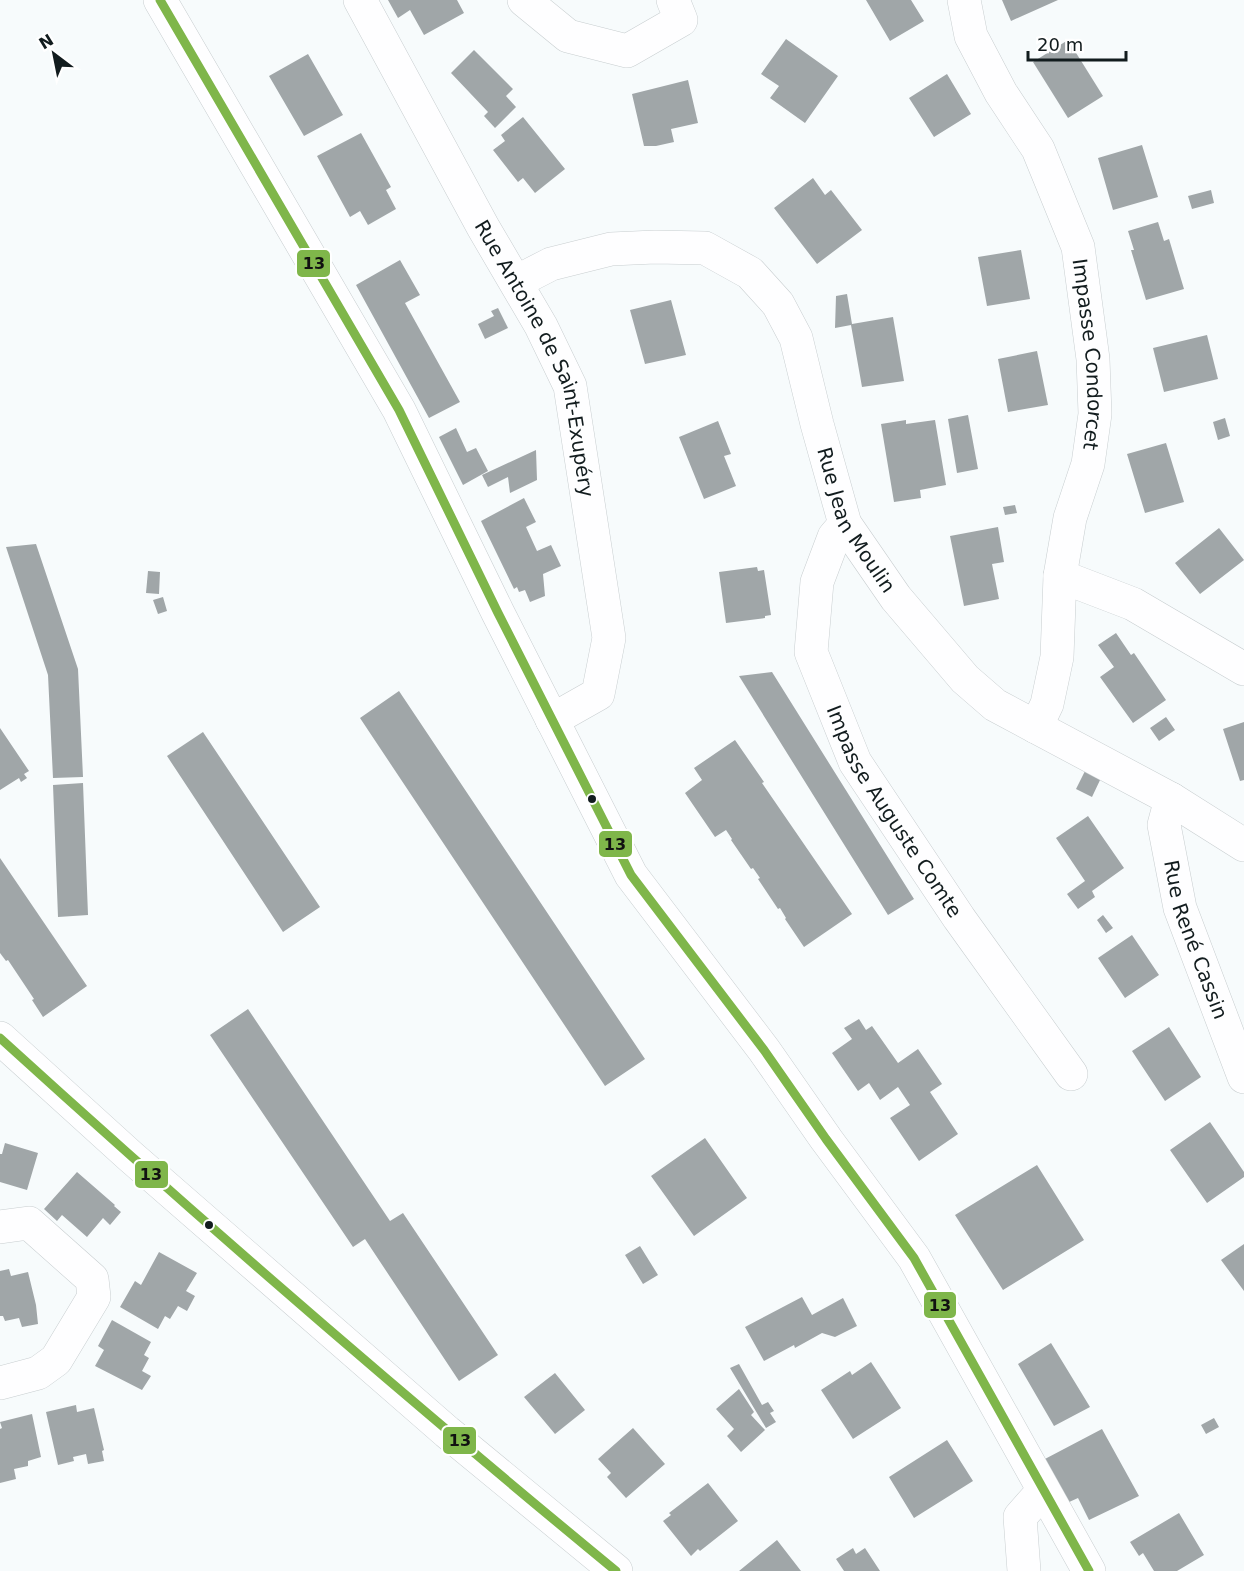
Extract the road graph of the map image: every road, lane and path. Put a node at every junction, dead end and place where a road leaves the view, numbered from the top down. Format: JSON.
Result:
{"nodes":[{"id":1,"x":160,"y":0,"type":"edge"},
{"id":2,"x":360,"y":0,"type":"edge"},
{"id":3,"x":524,"y":0,"type":"edge"},
{"id":4,"x":673,"y":0,"type":"edge"},
{"id":5,"x":964,"y":0,"type":"edge"},
{"id":6,"x":516,"y":282,"type":"junction"},
{"id":7,"x":845,"y":524,"type":"junction"},
{"id":8,"x":1059,"y":576,"type":"junction"},
{"id":9,"x":1244,"y":669,"type":"edge"},
{"id":10,"x":552,"y":720,"type":"junction"},
{"id":11,"x":1036,"y":727,"type":"junction"},
{"id":12,"x":1170,"y":800,"type":"junction"},
{"id":13,"x":1244,"y":845,"type":"edge"},
{"id":14,"x":0,"y":1038,"type":"edge"},
{"id":15,"x":1071,"y":1074,"type":"dead end"},
{"id":16,"x":1244,"y":1077,"type":"edge"},
{"id":17,"x":0,"y":1227,"type":"edge"},
{"id":18,"x":0,"y":1383,"type":"edge"},
{"id":19,"x":1043,"y":1491,"type":"junction"},
{"id":20,"x":616,"y":1571,"type":"edge"},
{"id":21,"x":1024,"y":1571,"type":"edge"},
{"id":22,"x":1089,"y":1571,"type":"edge"}],
"edges":[{"from":1,"to":10,"type":"street"},
{"from":2,"to":6,"type":"street","name":"Rue Antoine de Saint-Exupéry"},
{"from":3,"to":4,"type":"street"},
{"from":5,"to":8,"type":"street","name":"Impasse Condorcet"},
{"from":6,"to":7,"type":"street","name":"Rue Jean Moulin"},
{"from":6,"to":10,"type":"street","name":"Rue Antoine de Saint-Exupéry"},
{"from":7,"to":11,"type":"street","name":"Rue Jean Moulin"},
{"from":7,"to":15,"type":"street","name":"Impasse Auguste Comte"},
{"from":8,"to":9,"type":"street"},
{"from":8,"to":11,"type":"street","name":"Impasse Condorcet"},
{"from":10,"to":19,"type":"street"},
{"from":11,"to":12,"type":"street","name":"Rue Jean Moulin"},
{"from":12,"to":13,"type":"street","name":"Rue Jean Moulin"},
{"from":12,"to":16,"type":"street","name":"Rue René Cassin"},
{"from":14,"to":20,"type":"street"},
{"from":17,"to":18,"type":"street"},
{"from":19,"to":21,"type":"street"},
{"from":19,"to":22,"type":"street"}]}
